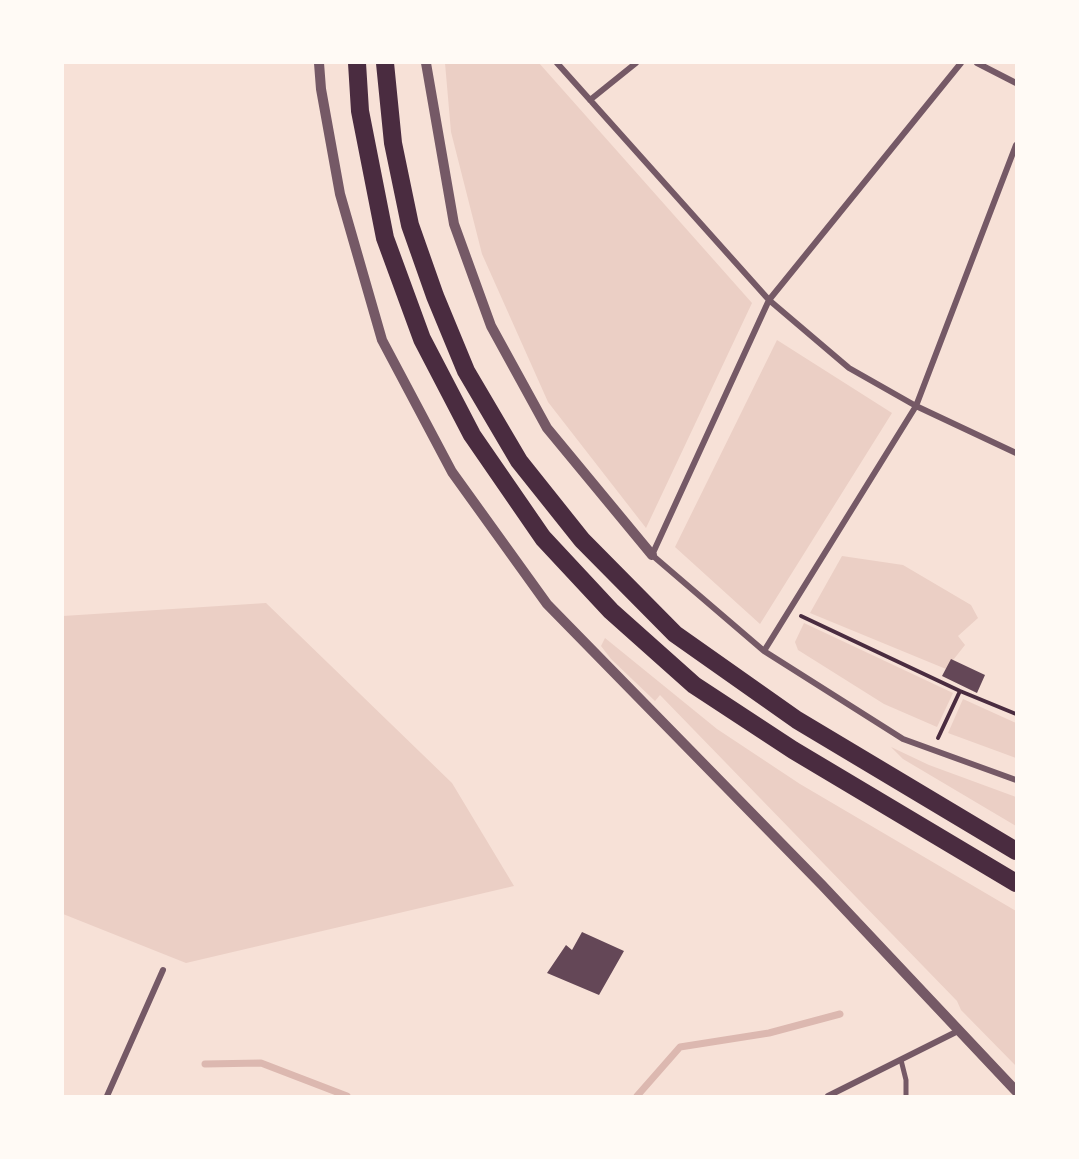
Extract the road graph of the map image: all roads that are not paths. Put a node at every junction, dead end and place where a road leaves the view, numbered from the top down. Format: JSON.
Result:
{"nodes":[{"id":1,"x":319,"y":63,"type":"edge"},
{"id":2,"x":357,"y":63,"type":"edge"},
{"id":3,"x":385,"y":63,"type":"edge"},
{"id":4,"x":426,"y":63,"type":"edge"},
{"id":5,"x":557,"y":63,"type":"edge"},
{"id":6,"x":636,"y":63,"type":"edge"},
{"id":7,"x":961,"y":63,"type":"edge"},
{"id":8,"x":977,"y":63,"type":"edge"},
{"id":9,"x":1016,"y":83,"type":"edge"},
{"id":10,"x":590,"y":100,"type":"junction"},
{"id":11,"x":1016,"y":145,"type":"edge"},
{"id":12,"x":769,"y":300,"type":"junction"},
{"id":13,"x":916,"y":406,"type":"junction"},
{"id":14,"x":1016,"y":453,"type":"edge"},
{"id":15,"x":652,"y":555,"type":"junction"},
{"id":16,"x":764,"y":651,"type":"junction"},
{"id":17,"x":1016,"y":780,"type":"edge"},
{"id":18,"x":1016,"y":851,"type":"edge"},
{"id":19,"x":1016,"y":883,"type":"edge"},
{"id":20,"x":163,"y":970,"type":"dead end"},
{"id":21,"x":958,"y":1031,"type":"junction"},
{"id":22,"x":901,"y":1060,"type":"junction"},
{"id":23,"x":1016,"y":1091,"type":"edge"},
{"id":24,"x":107,"y":1096,"type":"edge"},
{"id":25,"x":829,"y":1096,"type":"edge"},
{"id":26,"x":906,"y":1096,"type":"edge"}],
"edges":[{"from":1,"to":21,"type":"street"},
{"from":2,"to":19,"type":"highway"},
{"from":3,"to":18,"type":"highway"},
{"from":4,"to":15,"type":"street"},
{"from":5,"to":10,"type":"street"},
{"from":6,"to":10,"type":"street"},
{"from":7,"to":12,"type":"street"},
{"from":8,"to":9,"type":"street"},
{"from":10,"to":12,"type":"street"},
{"from":11,"to":13,"type":"street"},
{"from":12,"to":13,"type":"street"},
{"from":12,"to":15,"type":"street"},
{"from":13,"to":14,"type":"street"},
{"from":13,"to":16,"type":"street"},
{"from":15,"to":16,"type":"street"},
{"from":16,"to":17,"type":"street"},
{"from":20,"to":24,"type":"street"},
{"from":21,"to":22,"type":"street"},
{"from":21,"to":23,"type":"street"},
{"from":22,"to":25,"type":"street"},
{"from":22,"to":26,"type":"street"}]}
